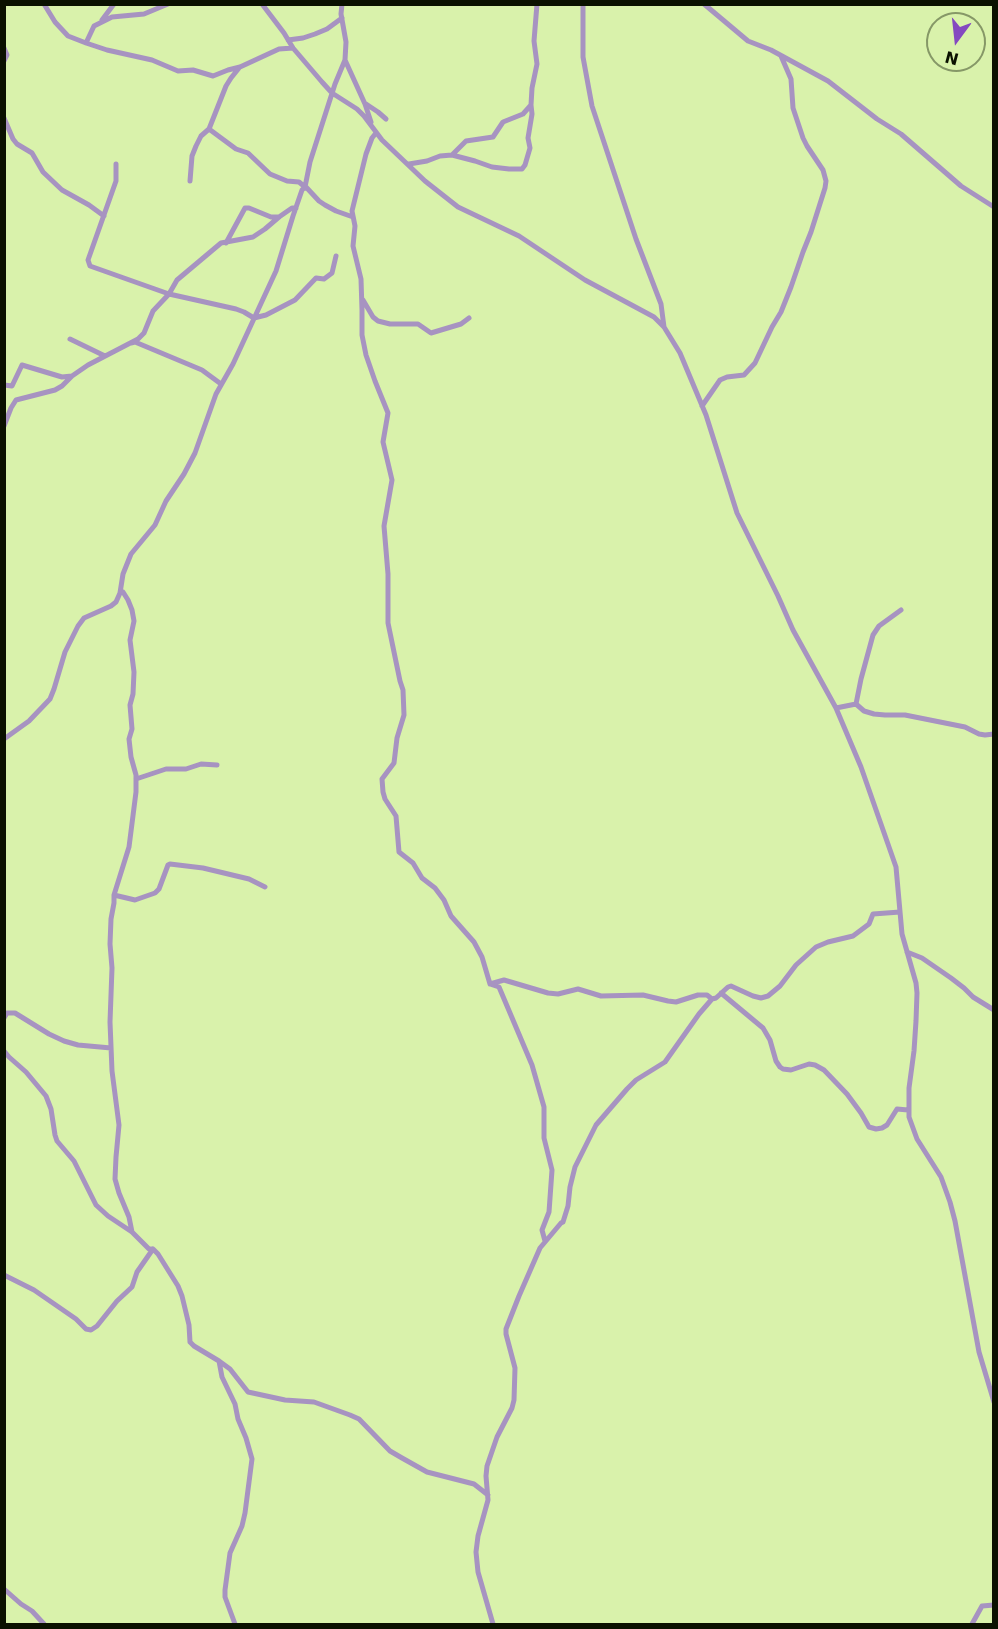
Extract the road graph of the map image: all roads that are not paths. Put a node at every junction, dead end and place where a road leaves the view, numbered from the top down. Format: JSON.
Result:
{"nodes":[{"id":1,"x":44,"y":4,"type":"edge"},
{"id":2,"x":114,"y":4,"type":"edge"},
{"id":3,"x":168,"y":4,"type":"edge"},
{"id":4,"x":262,"y":4,"type":"edge"},
{"id":5,"x":342,"y":4,"type":"edge"},
{"id":6,"x":347,"y":4,"type":"edge"},
{"id":7,"x":537,"y":4,"type":"edge"},
{"id":8,"x":583,"y":4,"type":"edge"},
{"id":9,"x":704,"y":4,"type":"edge"},
{"id":10,"x":342,"y":16,"type":"junction"},
{"id":11,"x":98,"y":23,"type":"junction"},
{"id":12,"x":288,"y":40,"type":"junction"},
{"id":13,"x":86,"y":43,"type":"junction"},
{"id":14,"x":4,"y":48,"type":"edge"},
{"id":15,"x":293,"y":48,"type":"junction"},
{"id":16,"x":781,"y":56,"type":"junction"},
{"id":17,"x":345,"y":60,"type":"junction"},
{"id":18,"x":4,"y":61,"type":"edge"},
{"id":19,"x":240,"y":67,"type":"junction"},
{"id":20,"x":332,"y":93,"type":"junction"},
{"id":21,"x":365,"y":104,"type":"junction"},
{"id":22,"x":531,"y":105,"type":"junction"},
{"id":23,"x":4,"y":118,"type":"edge"},
{"id":24,"x":386,"y":119,"type":"dead end"},
{"id":25,"x":371,"y":125,"type":"junction"},
{"id":26,"x":209,"y":129,"type":"junction"},
{"id":27,"x":376,"y":133,"type":"junction"},
{"id":28,"x":452,"y":155,"type":"junction"},
{"id":29,"x":116,"y":164,"type":"dead end"},
{"id":30,"x":409,"y":164,"type":"junction"},
{"id":31,"x":190,"y":181,"type":"dead end"},
{"id":32,"x":304,"y":189,"type":"junction"},
{"id":33,"x":993,"y":207,"type":"edge"},
{"id":34,"x":296,"y":208,"type":"junction"},
{"id":35,"x":104,"y":216,"type":"junction"},
{"id":36,"x":279,"y":217,"type":"junction"},
{"id":37,"x":353,"y":217,"type":"junction"},
{"id":38,"x":226,"y":243,"type":"junction"},
{"id":39,"x":336,"y":256,"type":"dead end"},
{"id":40,"x":169,"y":294,"type":"junction"},
{"id":41,"x":361,"y":296,"type":"junction"},
{"id":42,"x":254,"y":318,"type":"junction"},
{"id":43,"x":469,"y":318,"type":"dead end"},
{"id":44,"x":664,"y":327,"type":"junction"},
{"id":45,"x":70,"y":339,"type":"dead end"},
{"id":46,"x":130,"y":343,"type":"junction"},
{"id":47,"x":105,"y":356,"type":"junction"},
{"id":48,"x":72,"y":376,"type":"junction"},
{"id":49,"x":221,"y":384,"type":"junction"},
{"id":50,"x":4,"y":385,"type":"edge"},
{"id":51,"x":702,"y":406,"type":"junction"},
{"id":52,"x":4,"y":426,"type":"edge"},
{"id":53,"x":120,"y":593,"type":"junction"},
{"id":54,"x":901,"y":610,"type":"dead end"},
{"id":55,"x":856,"y":704,"type":"junction"},
{"id":56,"x":836,"y":708,"type":"junction"},
{"id":57,"x":993,"y":734,"type":"edge"},
{"id":58,"x":4,"y":739,"type":"edge"},
{"id":59,"x":217,"y":765,"type":"dead end"},
{"id":60,"x":136,"y":779,"type":"junction"},
{"id":61,"x":265,"y":887,"type":"dead end"},
{"id":62,"x":114,"y":895,"type":"junction"},
{"id":63,"x":900,"y":912,"type":"junction"},
{"id":64,"x":908,"y":952,"type":"junction"},
{"id":65,"x":489,"y":984,"type":"junction"},
{"id":66,"x":721,"y":993,"type":"junction"},
{"id":67,"x":712,"y":999,"type":"junction"},
{"id":68,"x":993,"y":1010,"type":"edge"},
{"id":69,"x":4,"y":1018,"type":"edge"},
{"id":70,"x":111,"y":1048,"type":"junction"},
{"id":71,"x":4,"y":1051,"type":"edge"},
{"id":72,"x":908,"y":1110,"type":"junction"},
{"id":73,"x":132,"y":1232,"type":"junction"},
{"id":74,"x":545,"y":1241,"type":"junction"},
{"id":75,"x":153,"y":1249,"type":"junction"},
{"id":76,"x":4,"y":1275,"type":"edge"},
{"id":77,"x":219,"y":1361,"type":"junction"},
{"id":78,"x":993,"y":1402,"type":"edge"},
{"id":79,"x":488,"y":1496,"type":"junction"},
{"id":80,"x":4,"y":1589,"type":"edge"},
{"id":81,"x":993,"y":1605,"type":"edge"},
{"id":82,"x":233,"y":1623,"type":"edge"},
{"id":83,"x":44,"y":1624,"type":"edge"},
{"id":84,"x":493,"y":1624,"type":"edge"},
{"id":85,"x":972,"y":1624,"type":"edge"}],
"edges":[{"from":1,"to":13,"type":"street"},
{"from":2,"to":11,"type":"street"},
{"from":3,"to":11,"type":"street"},
{"from":4,"to":12,"type":"street"},
{"from":5,"to":10,"type":"street"},
{"from":6,"to":10,"type":"street"},
{"from":7,"to":22,"type":"street"},
{"from":8,"to":44,"type":"street"},
{"from":9,"to":16,"type":"street"},
{"from":10,"to":12,"type":"street"},
{"from":10,"to":17,"type":"street"},
{"from":11,"to":13,"type":"street"},
{"from":12,"to":15,"type":"street"},
{"from":13,"to":19,"type":"street"},
{"from":14,"to":18,"type":"street"},
{"from":15,"to":19,"type":"street"},
{"from":15,"to":20,"type":"street"},
{"from":16,"to":33,"type":"street"},
{"from":16,"to":51,"type":"street"},
{"from":17,"to":20,"type":"street"},
{"from":17,"to":21,"type":"street"},
{"from":19,"to":26,"type":"street"},
{"from":20,"to":25,"type":"street"},
{"from":20,"to":32,"type":"street"},
{"from":21,"to":24,"type":"street"},
{"from":21,"to":25,"type":"street"},
{"from":22,"to":28,"type":"street"},
{"from":22,"to":28,"type":"street"},
{"from":23,"to":35,"type":"street"},
{"from":25,"to":27,"type":"street"},
{"from":26,"to":31,"type":"street"},
{"from":26,"to":32,"type":"street"},
{"from":27,"to":30,"type":"street"},
{"from":27,"to":37,"type":"street"},
{"from":28,"to":30,"type":"street"},
{"from":29,"to":35,"type":"street"},
{"from":30,"to":44,"type":"street"},
{"from":32,"to":34,"type":"street"},
{"from":32,"to":37,"type":"street"},
{"from":34,"to":36,"type":"street"},
{"from":34,"to":42,"type":"street"},
{"from":35,"to":40,"type":"street"},
{"from":36,"to":38,"type":"street"},
{"from":36,"to":38,"type":"street"},
{"from":37,"to":41,"type":"street"},
{"from":38,"to":40,"type":"street"},
{"from":39,"to":42,"type":"street"},
{"from":40,"to":42,"type":"street"},
{"from":40,"to":46,"type":"street"},
{"from":41,"to":43,"type":"street"},
{"from":41,"to":65,"type":"street"},
{"from":42,"to":49,"type":"street"},
{"from":44,"to":51,"type":"street"},
{"from":45,"to":47,"type":"street"},
{"from":46,"to":47,"type":"street"},
{"from":46,"to":49,"type":"street"},
{"from":47,"to":48,"type":"street"},
{"from":48,"to":50,"type":"street"},
{"from":48,"to":52,"type":"street"},
{"from":49,"to":53,"type":"street"},
{"from":51,"to":56,"type":"street"},
{"from":53,"to":58,"type":"street"},
{"from":53,"to":60,"type":"street"},
{"from":54,"to":55,"type":"street"},
{"from":55,"to":56,"type":"street"},
{"from":55,"to":57,"type":"street"},
{"from":56,"to":63,"type":"street"},
{"from":59,"to":60,"type":"street"},
{"from":60,"to":62,"type":"street"},
{"from":61,"to":62,"type":"street"},
{"from":62,"to":70,"type":"street"},
{"from":63,"to":64,"type":"street"},
{"from":63,"to":66,"type":"street"},
{"from":64,"to":68,"type":"street"},
{"from":64,"to":72,"type":"street"},
{"from":65,"to":67,"type":"street"},
{"from":65,"to":74,"type":"street"},
{"from":66,"to":67,"type":"street"},
{"from":66,"to":72,"type":"street"},
{"from":67,"to":74,"type":"street"},
{"from":69,"to":70,"type":"street"},
{"from":70,"to":73,"type":"street"},
{"from":71,"to":73,"type":"street"},
{"from":72,"to":78,"type":"street"},
{"from":73,"to":75,"type":"street"},
{"from":74,"to":79,"type":"street"},
{"from":75,"to":76,"type":"street"},
{"from":75,"to":77,"type":"street"},
{"from":77,"to":79,"type":"street"},
{"from":77,"to":82,"type":"street"},
{"from":79,"to":84,"type":"street"},
{"from":80,"to":83,"type":"street"},
{"from":81,"to":85,"type":"street"}]}
